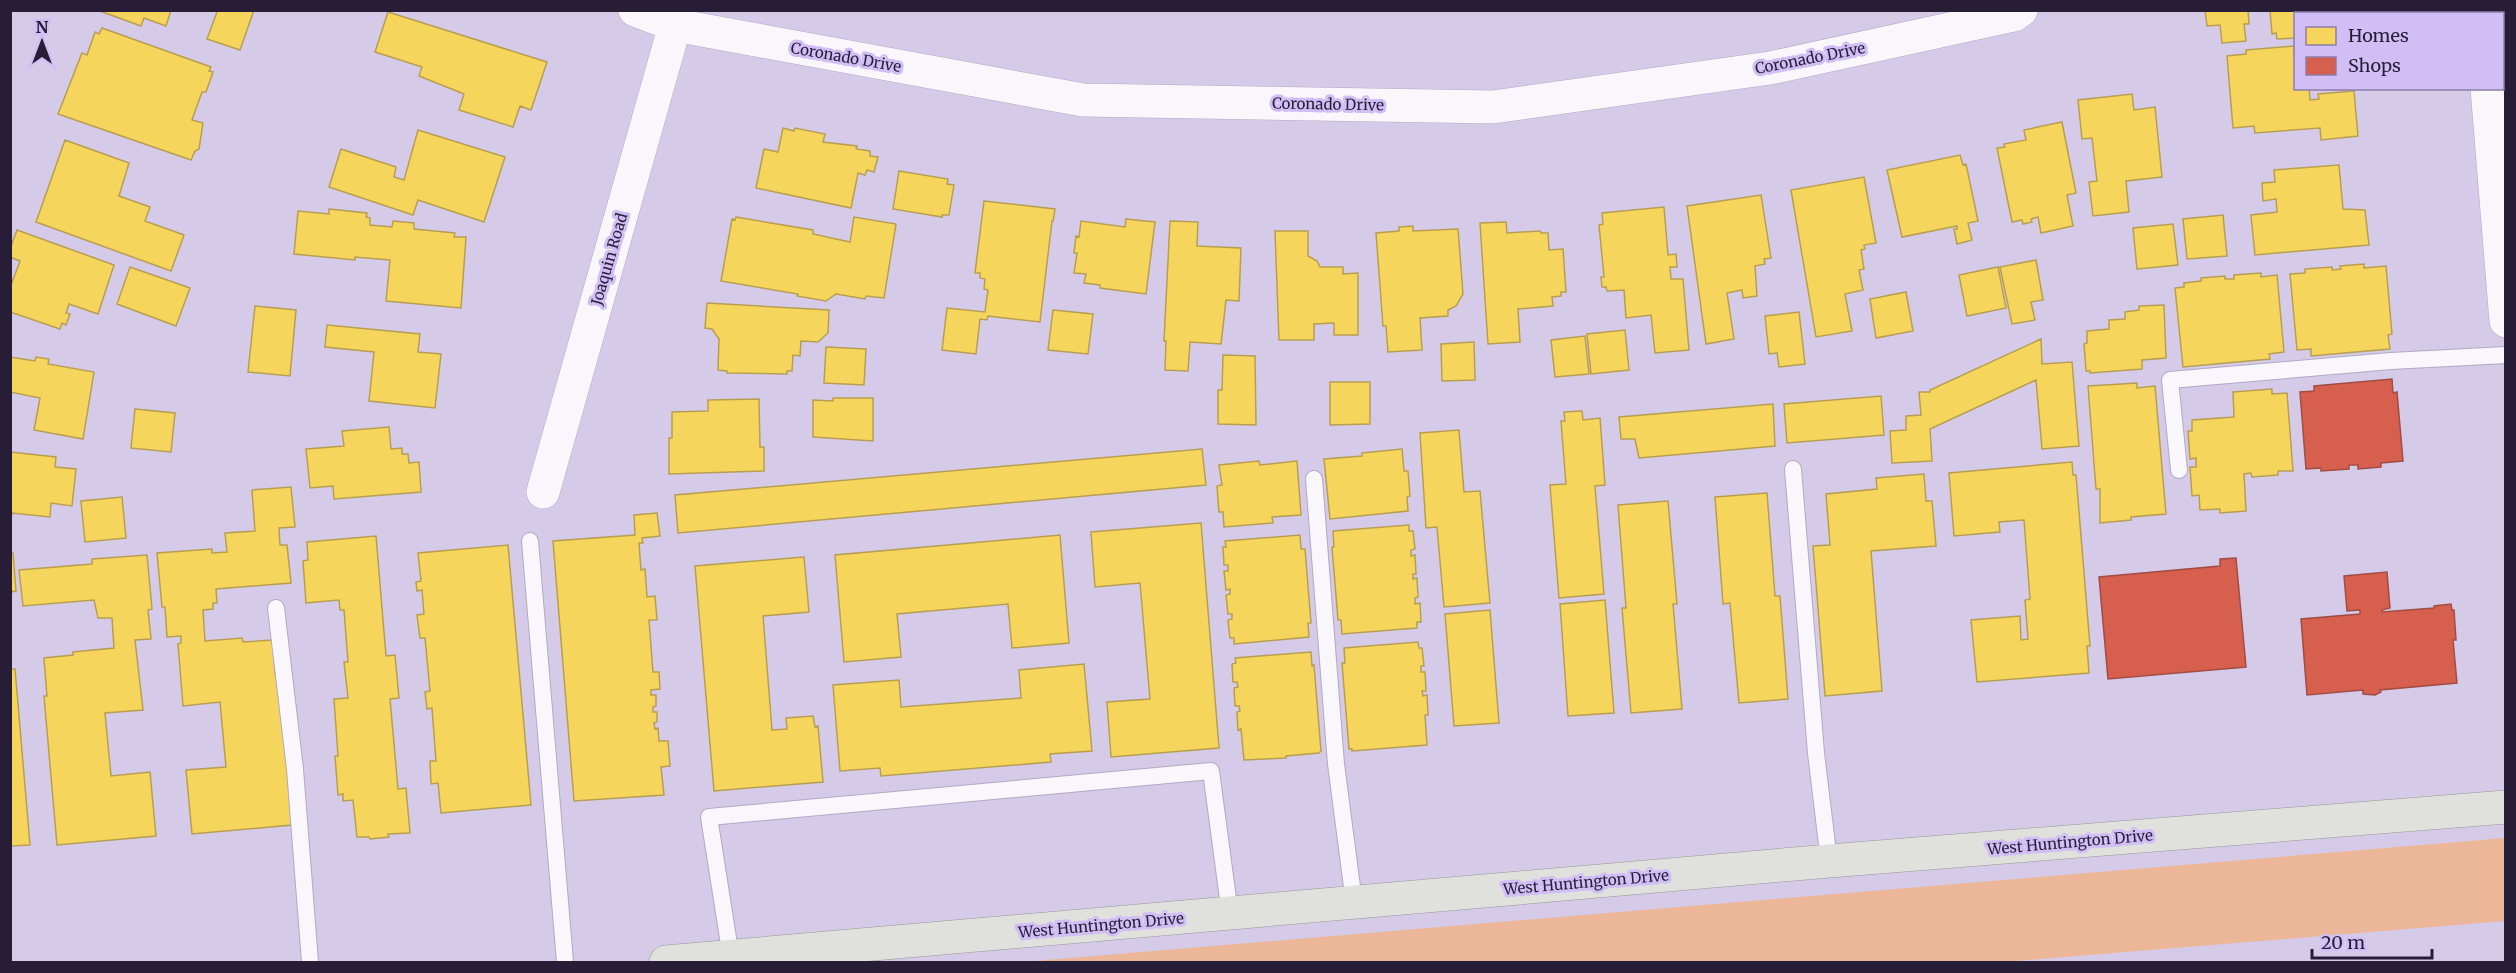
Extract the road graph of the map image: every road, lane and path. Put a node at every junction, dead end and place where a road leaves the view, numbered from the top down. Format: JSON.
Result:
{"nodes":[{"id":1,"x":635,"y":10,"type":"edge"},
{"id":2,"x":2021,"y":10,"type":"edge"},
{"id":3,"x":675,"y":25,"type":"junction"},
{"id":4,"x":2487,"y":90,"type":"edge"},
{"id":5,"x":2505,"y":321,"type":"edge"},
{"id":6,"x":2505,"y":355,"type":"edge"},
{"id":7,"x":1793,"y":469,"type":"dead end"},
{"id":8,"x":2180,"y":470,"type":"dead end"},
{"id":9,"x":1314,"y":479,"type":"dead end"},
{"id":10,"x":543,"y":492,"type":"dead end"},
{"id":11,"x":530,"y":541,"type":"dead end"},
{"id":12,"x":276,"y":608,"type":"dead end"},
{"id":13,"x":2505,"y":807,"type":"edge"},
{"id":14,"x":1829,"y":861,"type":"junction"},
{"id":15,"x":1354,"y":902,"type":"junction"},
{"id":16,"x":1230,"y":914,"type":"junction"},
{"id":17,"x":731,"y":957,"type":"junction"},
{"id":18,"x":310,"y":963,"type":"edge"},
{"id":19,"x":566,"y":963,"type":"edge"},
{"id":20,"x":666,"y":963,"type":"edge"}],
"edges":[{"from":1,"to":3,"type":"street","name":"Coronado Drive"},
{"from":2,"to":3,"type":"street","name":"Coronado Drive"},
{"from":3,"to":10,"type":"street","name":"Joaquin Road"},
{"from":4,"to":5,"type":"street"},
{"from":6,"to":8,"type":"lane"},
{"from":7,"to":14,"type":"lane"},
{"from":9,"to":15,"type":"lane"},
{"from":11,"to":19,"type":"lane"},
{"from":12,"to":18,"type":"lane"},
{"from":13,"to":14,"type":"main road","name":"West Huntington Drive"},
{"from":14,"to":15,"type":"main road","name":"West Huntington Drive"},
{"from":15,"to":16,"type":"main road","name":"West Huntington Drive"},
{"from":16,"to":17,"type":"main road","name":"West Huntington Drive"},
{"from":16,"to":17,"type":"lane"},
{"from":17,"to":20,"type":"main road","name":"West Huntington Drive"}]}
